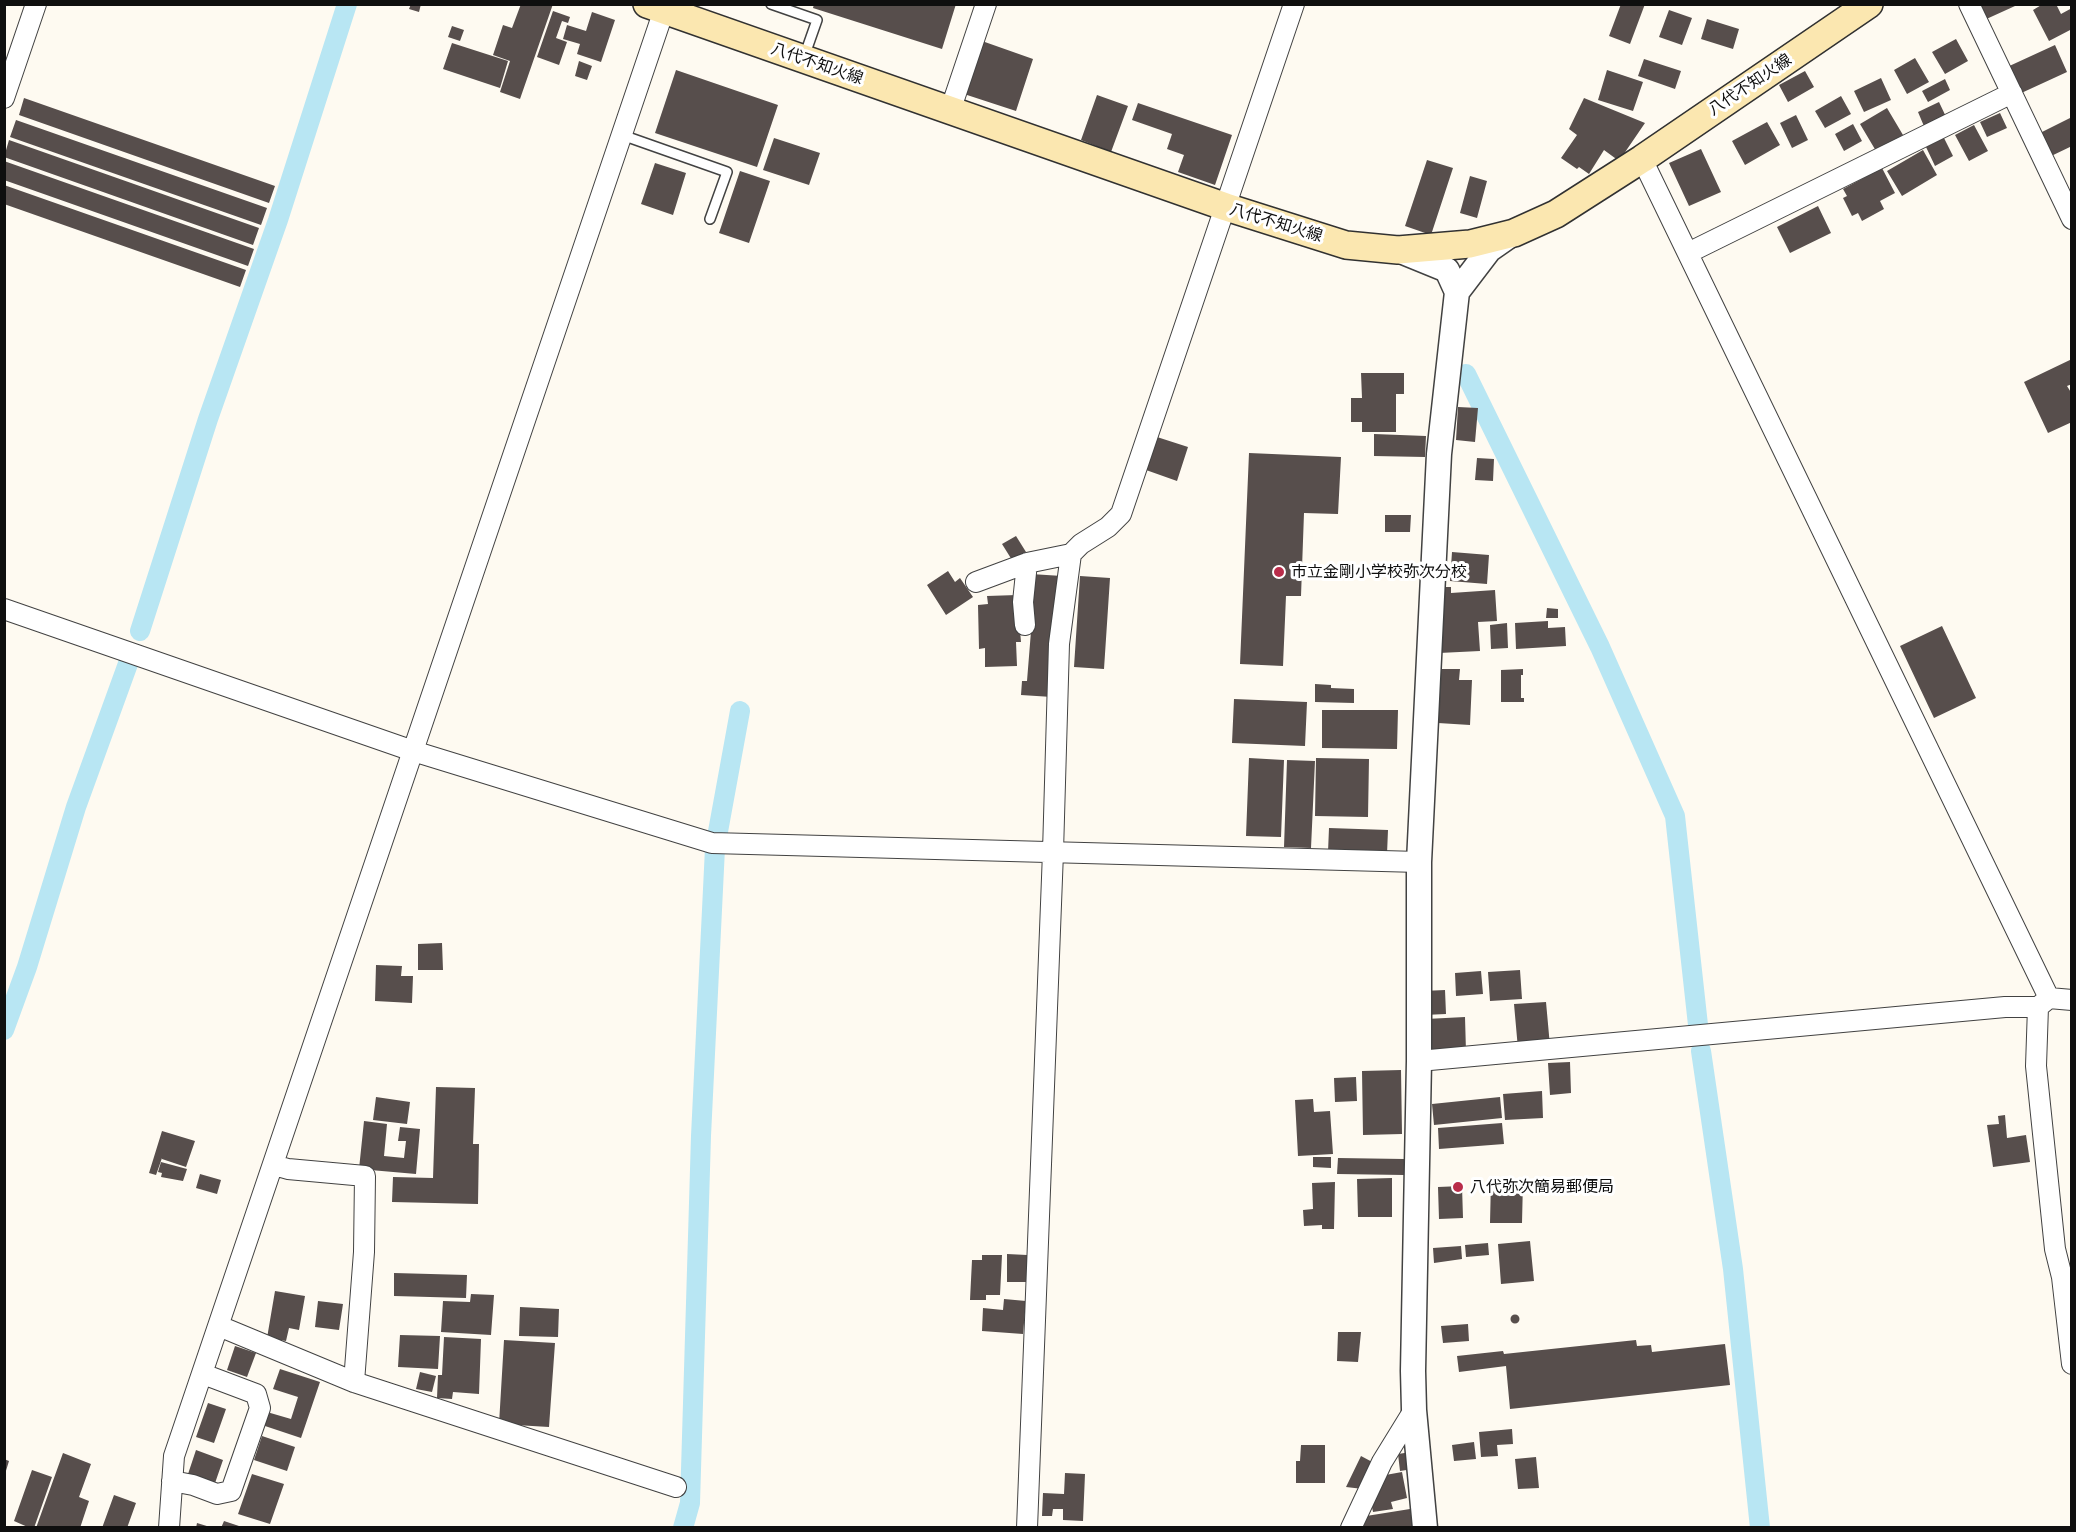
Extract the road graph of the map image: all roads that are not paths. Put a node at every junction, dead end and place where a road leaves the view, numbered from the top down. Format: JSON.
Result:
{"nodes":[{"id":1,"x":36,"y":4,"type":"edge"},
{"id":2,"x":771,"y":4,"type":"edge"},
{"id":3,"x":986,"y":4,"type":"edge"},
{"id":4,"x":1294,"y":4,"type":"edge"},
{"id":5,"x":1869,"y":4,"type":"edge"},
{"id":6,"x":1969,"y":4,"type":"edge"},
{"id":7,"x":659,"y":6,"type":"edge"},
{"id":8,"x":795,"y":8,"type":"edge"},
{"id":9,"x":804,"y":59,"type":"junction"},
{"id":10,"x":2012,"y":93,"type":"junction"},
{"id":11,"x":4,"y":98,"type":"edge"},
{"id":12,"x":950,"y":111,"type":"junction"},
{"id":13,"x":622,"y":135,"type":"junction"},
{"id":14,"x":1642,"y":159,"type":"junction"},
{"id":15,"x":1226,"y":207,"type":"junction"},
{"id":16,"x":710,"y":219,"type":"dead end"},
{"id":17,"x":2072,"y":219,"type":"edge"},
{"id":18,"x":1514,"y":233,"type":"junction"},
{"id":19,"x":1398,"y":250,"type":"junction"},
{"id":20,"x":1688,"y":253,"type":"junction"},
{"id":21,"x":1457,"y":292,"type":"junction"},
{"id":22,"x":1071,"y":554,"type":"junction"},
{"id":23,"x":1027,"y":563,"type":"junction"},
{"id":24,"x":976,"y":582,"type":"dead end"},
{"id":25,"x":4,"y":609,"type":"edge"},
{"id":26,"x":1025,"y":625,"type":"dead end"},
{"id":27,"x":413,"y":751,"type":"junction"},
{"id":28,"x":1053,"y":852,"type":"junction"},
{"id":29,"x":1419,"y":862,"type":"junction"},
{"id":30,"x":2072,"y":1000,"type":"edge"},
{"id":31,"x":2044,"y":1003,"type":"junction"},
{"id":32,"x":1419,"y":1061,"type":"junction"},
{"id":33,"x":274,"y":1165,"type":"junction"},
{"id":34,"x":219,"y":1326,"type":"junction"},
{"id":35,"x":2072,"y":1364,"type":"edge"},
{"id":36,"x":202,"y":1374,"type":"junction"},
{"id":37,"x":354,"y":1382,"type":"junction"},
{"id":38,"x":1414,"y":1410,"type":"junction"},
{"id":39,"x":172,"y":1481,"type":"junction"},
{"id":40,"x":676,"y":1487,"type":"dead end"},
{"id":41,"x":169,"y":1527,"type":"edge"},
{"id":42,"x":1027,"y":1527,"type":"edge"},
{"id":43,"x":1351,"y":1527,"type":"edge"},
{"id":44,"x":1425,"y":1527,"type":"edge"}],
"edges":[{"from":1,"to":11,"type":"street"},
{"from":2,"to":8,"type":"lane"},
{"from":3,"to":12,"type":"street"},
{"from":4,"to":15,"type":"street"},
{"from":5,"to":14,"type":"main road","name":"八代不知火線"},
{"from":6,"to":10,"type":"street"},
{"from":7,"to":9,"type":"main road","name":"八代不知火線"},
{"from":7,"to":13,"type":"street"},
{"from":8,"to":9,"type":"lane"},
{"from":9,"to":12,"type":"main road","name":"八代不知火線"},
{"from":10,"to":17,"type":"street"},
{"from":10,"to":20,"type":"street"},
{"from":12,"to":15,"type":"main road","name":"八代不知火線"},
{"from":13,"to":16,"type":"lane"},
{"from":13,"to":27,"type":"street"},
{"from":14,"to":18,"type":"main road","name":"八代不知火線"},
{"from":14,"to":20,"type":"street"},
{"from":15,"to":19,"type":"main road","name":"八代不知火線"},
{"from":15,"to":22,"type":"street"},
{"from":18,"to":19,"type":"main road","name":"八代不知火線"},
{"from":18,"to":21,"type":"street"},
{"from":19,"to":21,"type":"street"},
{"from":20,"to":31,"type":"street"},
{"from":21,"to":29,"type":"street"},
{"from":22,"to":23,"type":"street"},
{"from":22,"to":28,"type":"street"},
{"from":23,"to":24,"type":"street"},
{"from":23,"to":26,"type":"street"},
{"from":25,"to":27,"type":"street"},
{"from":27,"to":28,"type":"street"},
{"from":27,"to":33,"type":"street"},
{"from":28,"to":29,"type":"street"},
{"from":28,"to":42,"type":"street"},
{"from":29,"to":32,"type":"street"},
{"from":30,"to":31,"type":"street"},
{"from":31,"to":32,"type":"street"},
{"from":31,"to":35,"type":"street"},
{"from":32,"to":38,"type":"street"},
{"from":33,"to":34,"type":"street"},
{"from":33,"to":37,"type":"street"},
{"from":34,"to":36,"type":"street"},
{"from":34,"to":37,"type":"street"},
{"from":36,"to":39,"type":"street"},
{"from":36,"to":39,"type":"street"},
{"from":37,"to":40,"type":"street"},
{"from":38,"to":43,"type":"street"},
{"from":38,"to":44,"type":"street"},
{"from":39,"to":41,"type":"street"}]}
